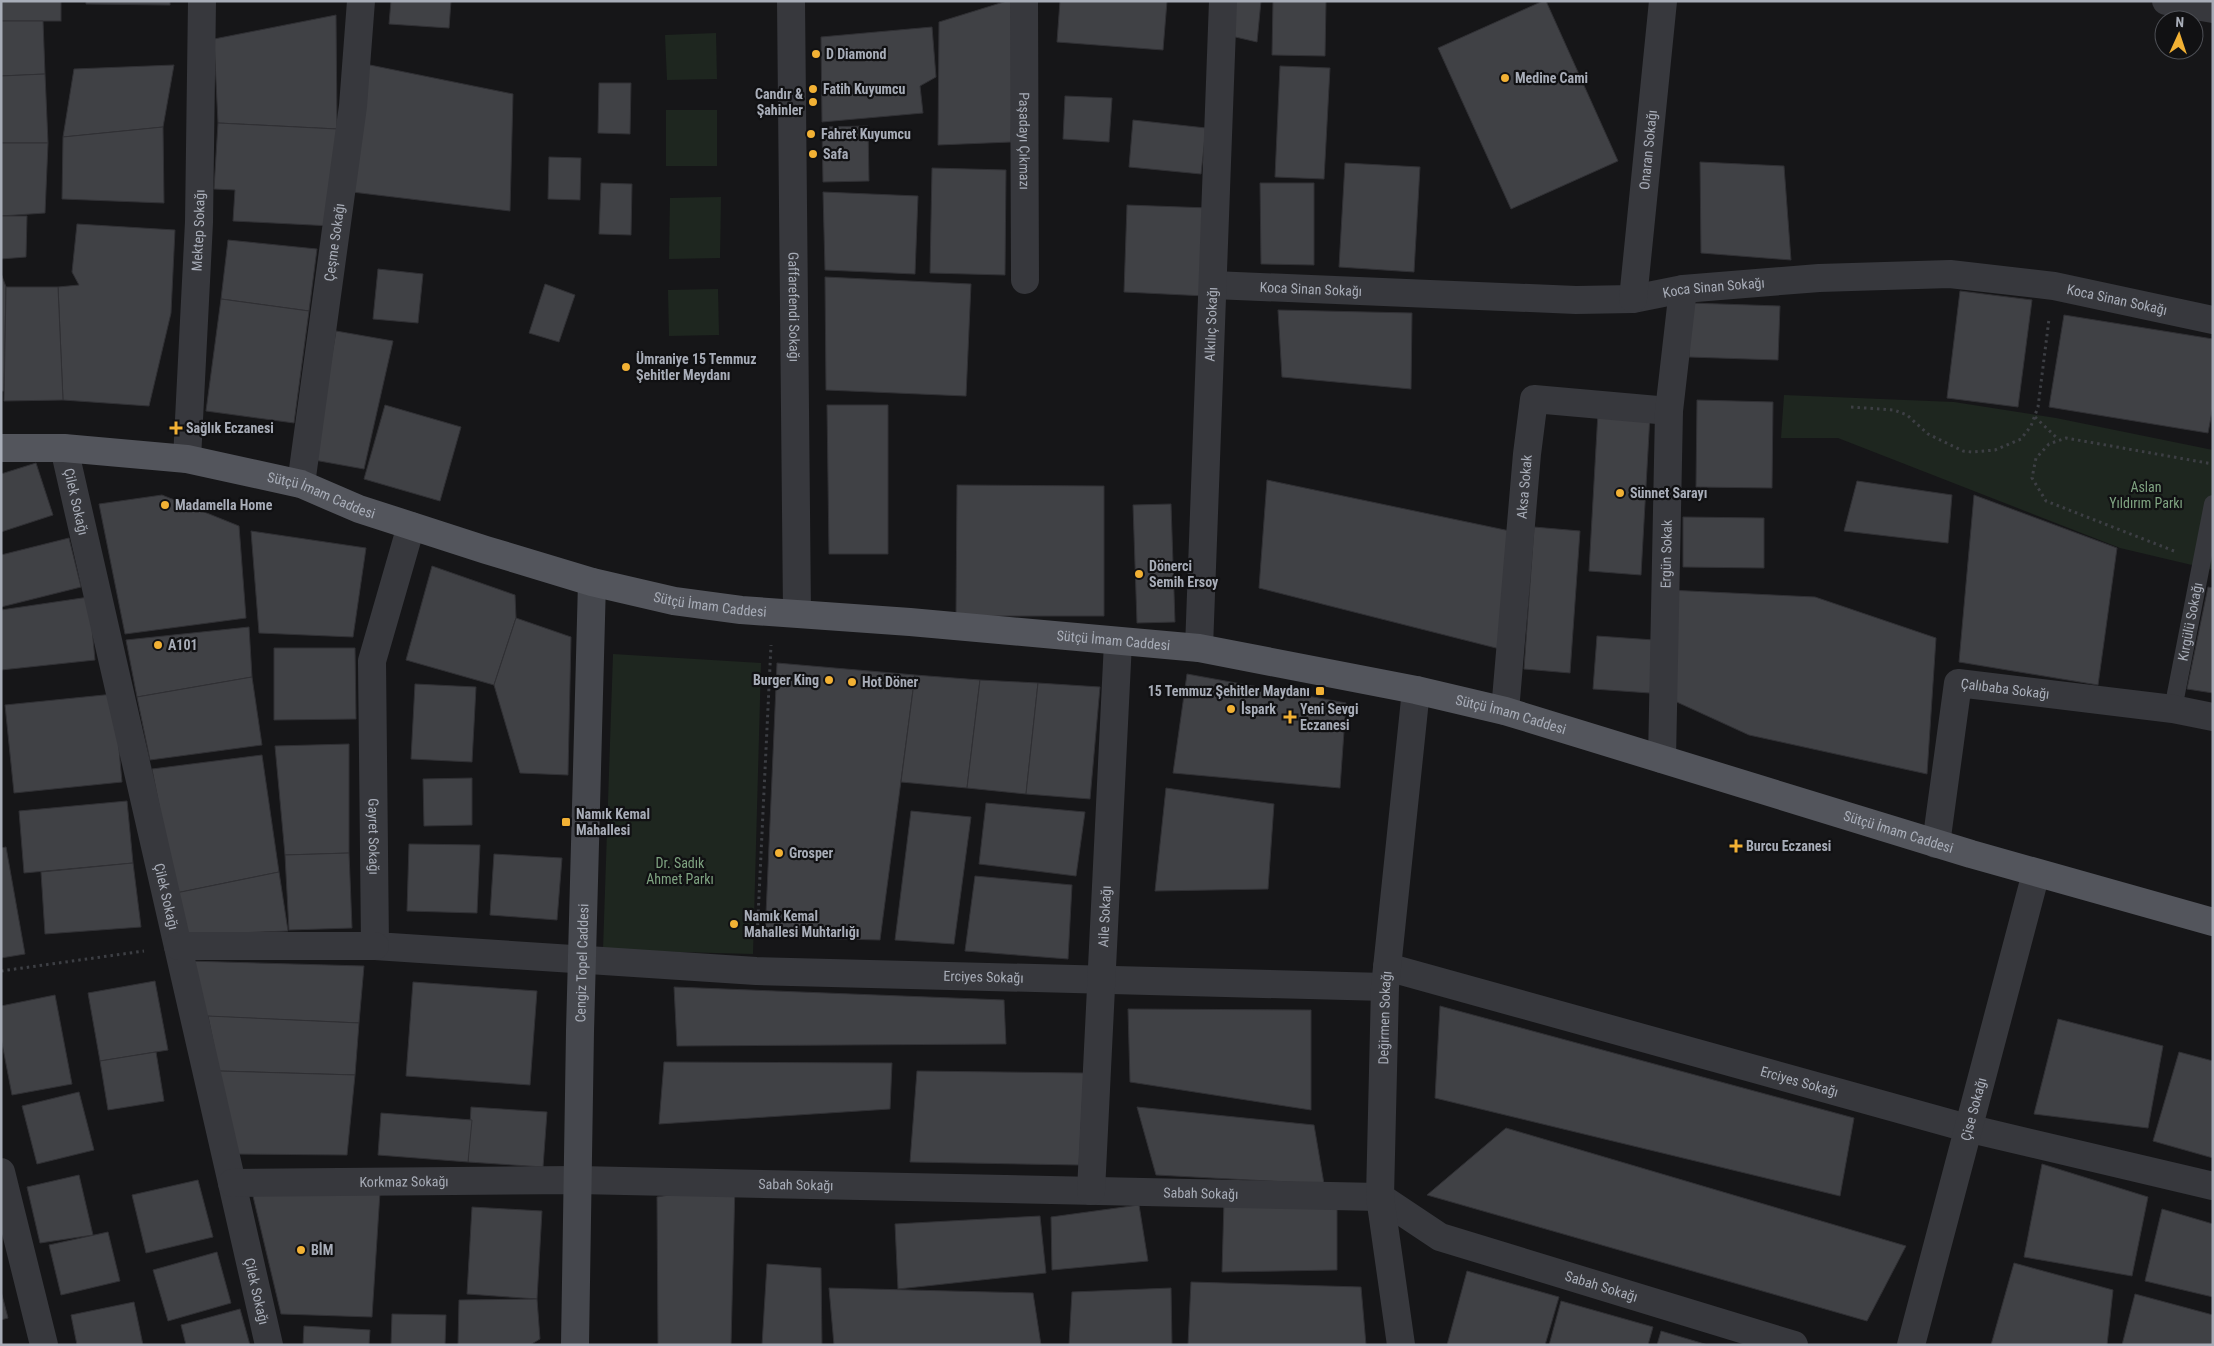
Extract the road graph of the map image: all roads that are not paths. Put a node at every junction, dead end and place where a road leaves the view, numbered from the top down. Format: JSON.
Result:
{"nodes":[{"id":1,"x":202,"y":1,"type":"edge"},
{"id":2,"x":362,"y":1,"type":"edge"},
{"id":3,"x":791,"y":1,"type":"edge"},
{"id":4,"x":1024,"y":1,"type":"edge"},
{"id":5,"x":1223,"y":1,"type":"edge"},
{"id":6,"x":1663,"y":1,"type":"edge"},
{"id":7,"x":2166,"y":1,"type":"edge"},
{"id":8,"x":2213,"y":8,"type":"edge"},
{"id":9,"x":1025,"y":280,"type":"dead end"},
{"id":10,"x":1213,"y":285,"type":"junction"},
{"id":11,"x":1683,"y":289,"type":"junction"},
{"id":12,"x":1634,"y":299,"type":"junction"},
{"id":13,"x":2213,"y":320,"type":"edge"},
{"id":14,"x":1669,"y":411,"type":"junction"},
{"id":15,"x":1,"y":448,"type":"edge"},
{"id":16,"x":64,"y":448,"type":"junction"},
{"id":17,"x":187,"y":459,"type":"junction"},
{"id":18,"x":301,"y":484,"type":"junction"},
{"id":19,"x":2213,"y":504,"type":"edge"},
{"id":20,"x":411,"y":526,"type":"junction"},
{"id":21,"x":592,"y":582,"type":"junction"},
{"id":22,"x":785,"y":613,"type":"junction"},
{"id":23,"x":1118,"y":642,"type":"junction"},
{"id":24,"x":1199,"y":648,"type":"junction"},
{"id":25,"x":1416,"y":690,"type":"junction"},
{"id":26,"x":2172,"y":709,"type":"junction"},
{"id":27,"x":1505,"y":711,"type":"junction"},
{"id":28,"x":2213,"y":717,"type":"edge"},
{"id":29,"x":1662,"y":759,"type":"junction"},
{"id":30,"x":1936,"y":844,"type":"junction"},
{"id":31,"x":2036,"y":873,"type":"junction"},
{"id":32,"x":2213,"y":922,"type":"edge"},
{"id":33,"x":178,"y":946,"type":"junction"},
{"id":34,"x":375,"y":946,"type":"junction"},
{"id":35,"x":582,"y":960,"type":"junction"},
{"id":36,"x":1386,"y":977,"type":"junction"},
{"id":37,"x":1101,"y":980,"type":"junction"},
{"id":38,"x":1967,"y":1128,"type":"junction"},
{"id":39,"x":1,"y":1172,"type":"edge"},
{"id":40,"x":578,"y":1180,"type":"junction"},
{"id":41,"x":232,"y":1183,"type":"junction"},
{"id":42,"x":2213,"y":1186,"type":"edge"},
{"id":43,"x":1091,"y":1191,"type":"junction"},
{"id":44,"x":1380,"y":1197,"type":"junction"},
{"id":45,"x":44,"y":1345,"type":"edge"},
{"id":46,"x":269,"y":1345,"type":"edge"},
{"id":47,"x":575,"y":1345,"type":"edge"},
{"id":48,"x":1401,"y":1345,"type":"edge"},
{"id":49,"x":1794,"y":1345,"type":"edge"},
{"id":50,"x":1911,"y":1345,"type":"edge"}],
"edges":[{"from":1,"to":17,"type":"street","name":"Mektep Sokağı"},
{"from":2,"to":18,"type":"street","name":"Çeşme Sokağı"},
{"from":3,"to":22,"type":"street","name":"Gaffarefendi Sokağı"},
{"from":4,"to":9,"type":"street","name":"Paşadayı Çıkmazı"},
{"from":5,"to":10,"type":"street","name":"Alkılıç Sokağı"},
{"from":6,"to":12,"type":"street","name":"Onaran Sokağı"},
{"from":7,"to":8,"type":"street"},
{"from":10,"to":12,"type":"street","name":"Koca Sinan Sokağı"},
{"from":10,"to":24,"type":"street","name":"Alkılıç Sokağı"},
{"from":11,"to":12,"type":"street","name":"Koca Sinan Sokağı"},
{"from":11,"to":13,"type":"street","name":"Koca Sinan Sokağı"},
{"from":11,"to":14,"type":"street","name":"Ergün Sokak"},
{"from":14,"to":27,"type":"street","name":"Aksa Sokak"},
{"from":14,"to":29,"type":"street","name":"Ergün Sokak"},
{"from":15,"to":16,"type":"main road","name":"Sütçü İmam Caddesi"},
{"from":16,"to":17,"type":"main road","name":"Sütçü İmam Caddesi"},
{"from":16,"to":33,"type":"street","name":"Çilek Sokağı"},
{"from":17,"to":18,"type":"main road","name":"Sütçü İmam Caddesi"},
{"from":18,"to":20,"type":"main road","name":"Sütçü İmam Caddesi"},
{"from":19,"to":26,"type":"lane","name":"Kırgülü Sokağı"},
{"from":20,"to":21,"type":"main road","name":"Sütçü İmam Caddesi"},
{"from":20,"to":34,"type":"street","name":"Gayret Sokağı"},
{"from":21,"to":22,"type":"main road","name":"Sütçü İmam Caddesi"},
{"from":21,"to":35,"type":"street","name":"Cengiz Topel Caddesi"},
{"from":22,"to":23,"type":"main road","name":"Sütçü İmam Caddesi"},
{"from":23,"to":24,"type":"main road","name":"Sütçü İmam Caddesi"},
{"from":23,"to":37,"type":"street","name":"Aile Sokağı"},
{"from":24,"to":25,"type":"main road","name":"Sütçü İmam Caddesi"},
{"from":25,"to":27,"type":"main road","name":"Sütçü İmam Caddesi"},
{"from":25,"to":36,"type":"street","name":"Değirmen Sokağı"},
{"from":26,"to":28,"type":"street","name":"Çalıbaba Sokağı"},
{"from":26,"to":30,"type":"street","name":"Çalıbaba Sokağı"},
{"from":27,"to":29,"type":"main road","name":"Sütçü İmam Caddesi"},
{"from":29,"to":30,"type":"main road","name":"Sütçü İmam Caddesi"},
{"from":30,"to":31,"type":"main road","name":"Sütçü İmam Caddesi"},
{"from":31,"to":32,"type":"main road","name":"Sütçü İmam Caddesi"},
{"from":31,"to":38,"type":"street","name":"Çise Sokağı"},
{"from":33,"to":34,"type":"street"},
{"from":33,"to":41,"type":"street","name":"Çilek Sokağı"},
{"from":34,"to":35,"type":"street"},
{"from":35,"to":37,"type":"street","name":"Erciyes Sokağı"},
{"from":35,"to":40,"type":"street","name":"Cengiz Topel Caddesi"},
{"from":36,"to":37,"type":"street","name":"Erciyes Sokağı"},
{"from":36,"to":38,"type":"street","name":"Erciyes Sokağı"},
{"from":36,"to":44,"type":"street","name":"Değirmen Sokağı"},
{"from":37,"to":43,"type":"street","name":"Aile Sokağı"},
{"from":38,"to":42,"type":"street","name":"Erciyes Sokağı"},
{"from":38,"to":50,"type":"street","name":"Çise Sokağı"},
{"from":39,"to":45,"type":"street"},
{"from":40,"to":41,"type":"street","name":"Korkmaz Sokağı"},
{"from":40,"to":43,"type":"street","name":"Sabah Sokağı"},
{"from":40,"to":47,"type":"street","name":"Cengiz Topel Caddesi"},
{"from":41,"to":46,"type":"street","name":"Çilek Sokağı"},
{"from":43,"to":44,"type":"street","name":"Sabah Sokağı"},
{"from":44,"to":48,"type":"street","name":"Değirmen Sokağı"},
{"from":44,"to":49,"type":"street","name":"Sabah Sokağı"}]}
